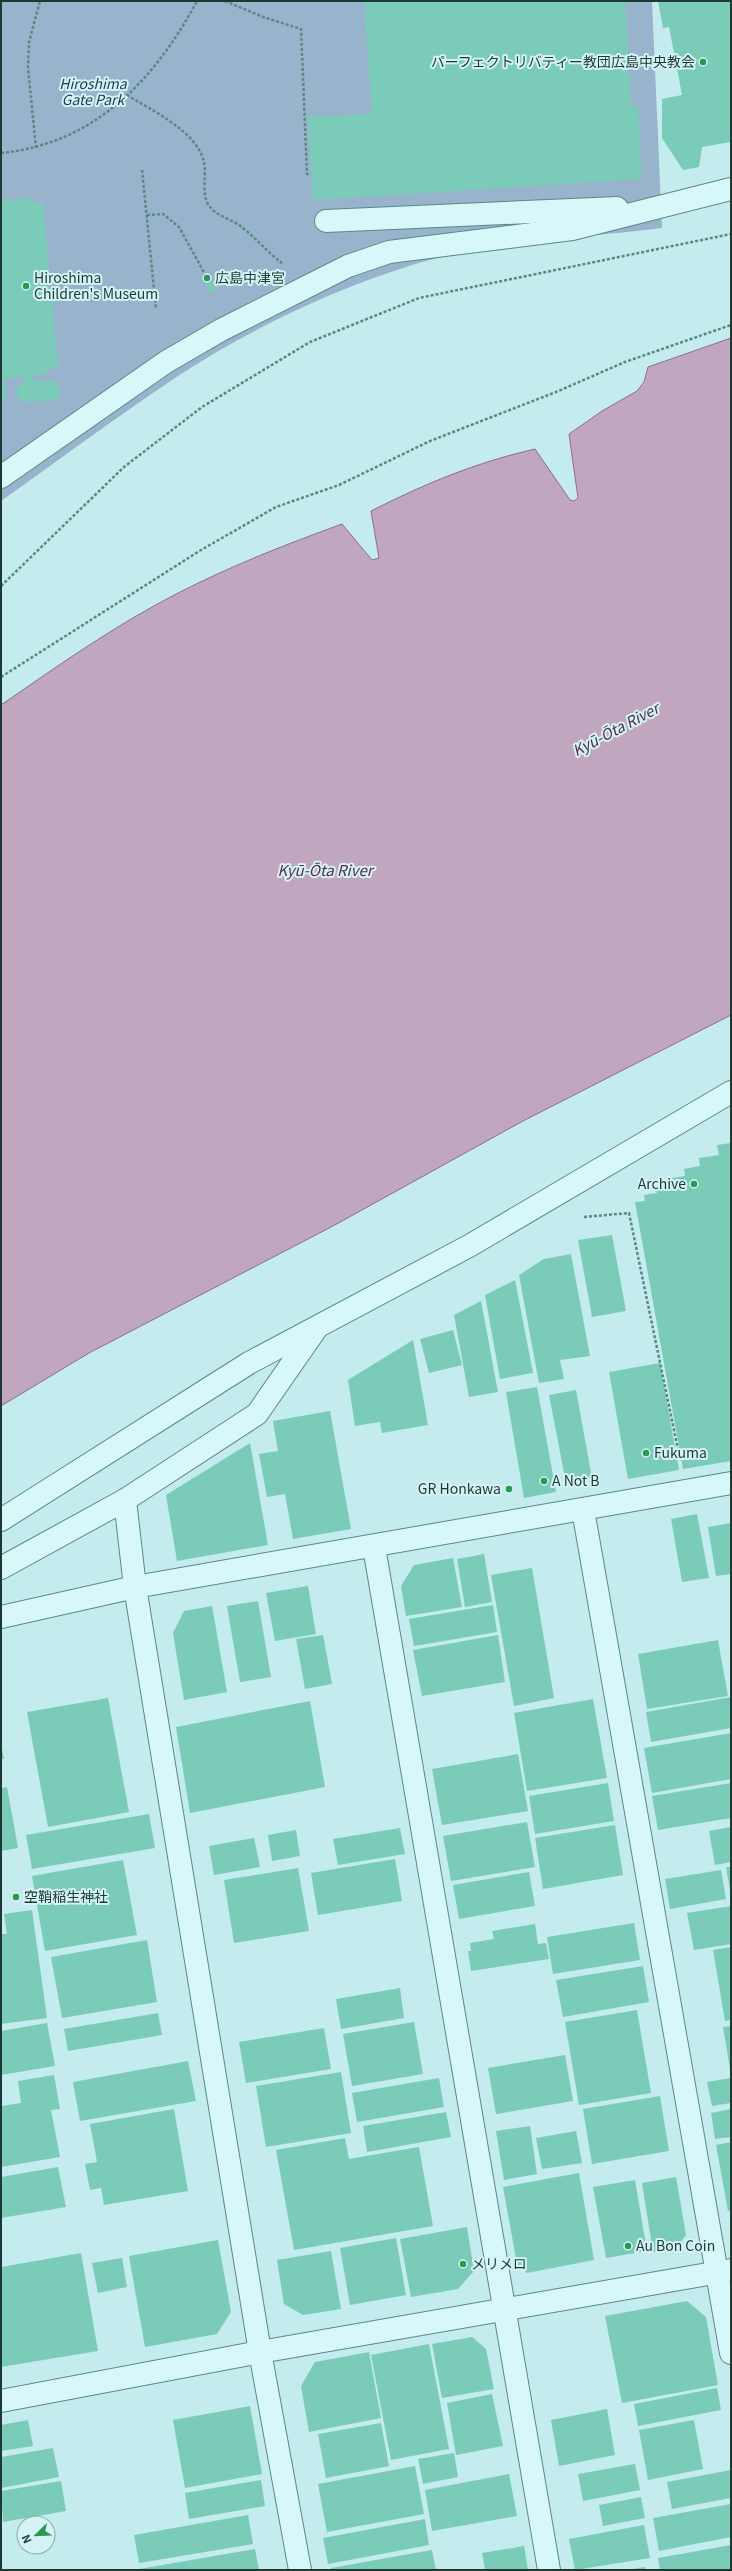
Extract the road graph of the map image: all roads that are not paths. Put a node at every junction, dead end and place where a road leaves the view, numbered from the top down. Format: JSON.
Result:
{"nodes":[{"id":1,"x":731,"y":189,"type":"edge"},
{"id":2,"x":664,"y":206,"type":"junction"},
{"id":3,"x":326,"y":221,"type":"dead end"},
{"id":4,"x":1,"y":477,"type":"edge"},
{"id":5,"x":731,"y":1092,"type":"edge"},
{"id":6,"x":319,"y":1324,"type":"junction"},
{"id":7,"x":731,"y":1483,"type":"edge"},
{"id":8,"x":125,"y":1500,"type":"junction"},
{"id":9,"x":583,"y":1510,"type":"junction"},
{"id":10,"x":1,"y":1520,"type":"edge"},
{"id":11,"x":374,"y":1547,"type":"junction"},
{"id":12,"x":1,"y":1568,"type":"edge"},
{"id":13,"x":135,"y":1587,"type":"junction"},
{"id":14,"x":1,"y":1617,"type":"edge"},
{"id":15,"x":723,"y":2271,"type":"edge"},
{"id":16,"x":506,"y":2310,"type":"junction"},
{"id":17,"x":260,"y":2352,"type":"junction"},
{"id":18,"x":731,"y":2353,"type":"edge"},
{"id":19,"x":1,"y":2400,"type":"edge"},
{"id":20,"x":300,"y":2570,"type":"edge"},
{"id":21,"x":549,"y":2570,"type":"edge"}],
"edges":[{"from":1,"to":2,"type":"street"},
{"from":2,"to":3,"type":"street"},
{"from":2,"to":4,"type":"street"},
{"from":5,"to":6,"type":"street"},
{"from":6,"to":8,"type":"street"},
{"from":6,"to":10,"type":"street"},
{"from":7,"to":9,"type":"street"},
{"from":8,"to":12,"type":"street"},
{"from":8,"to":13,"type":"street"},
{"from":9,"to":11,"type":"street"},
{"from":9,"to":15,"type":"street"},
{"from":11,"to":13,"type":"street"},
{"from":11,"to":16,"type":"street"},
{"from":13,"to":14,"type":"street"},
{"from":13,"to":17,"type":"street"},
{"from":15,"to":16,"type":"street"},
{"from":15,"to":18,"type":"street"},
{"from":16,"to":17,"type":"street"},
{"from":16,"to":21,"type":"street"},
{"from":17,"to":19,"type":"street"},
{"from":17,"to":20,"type":"street"}]}
